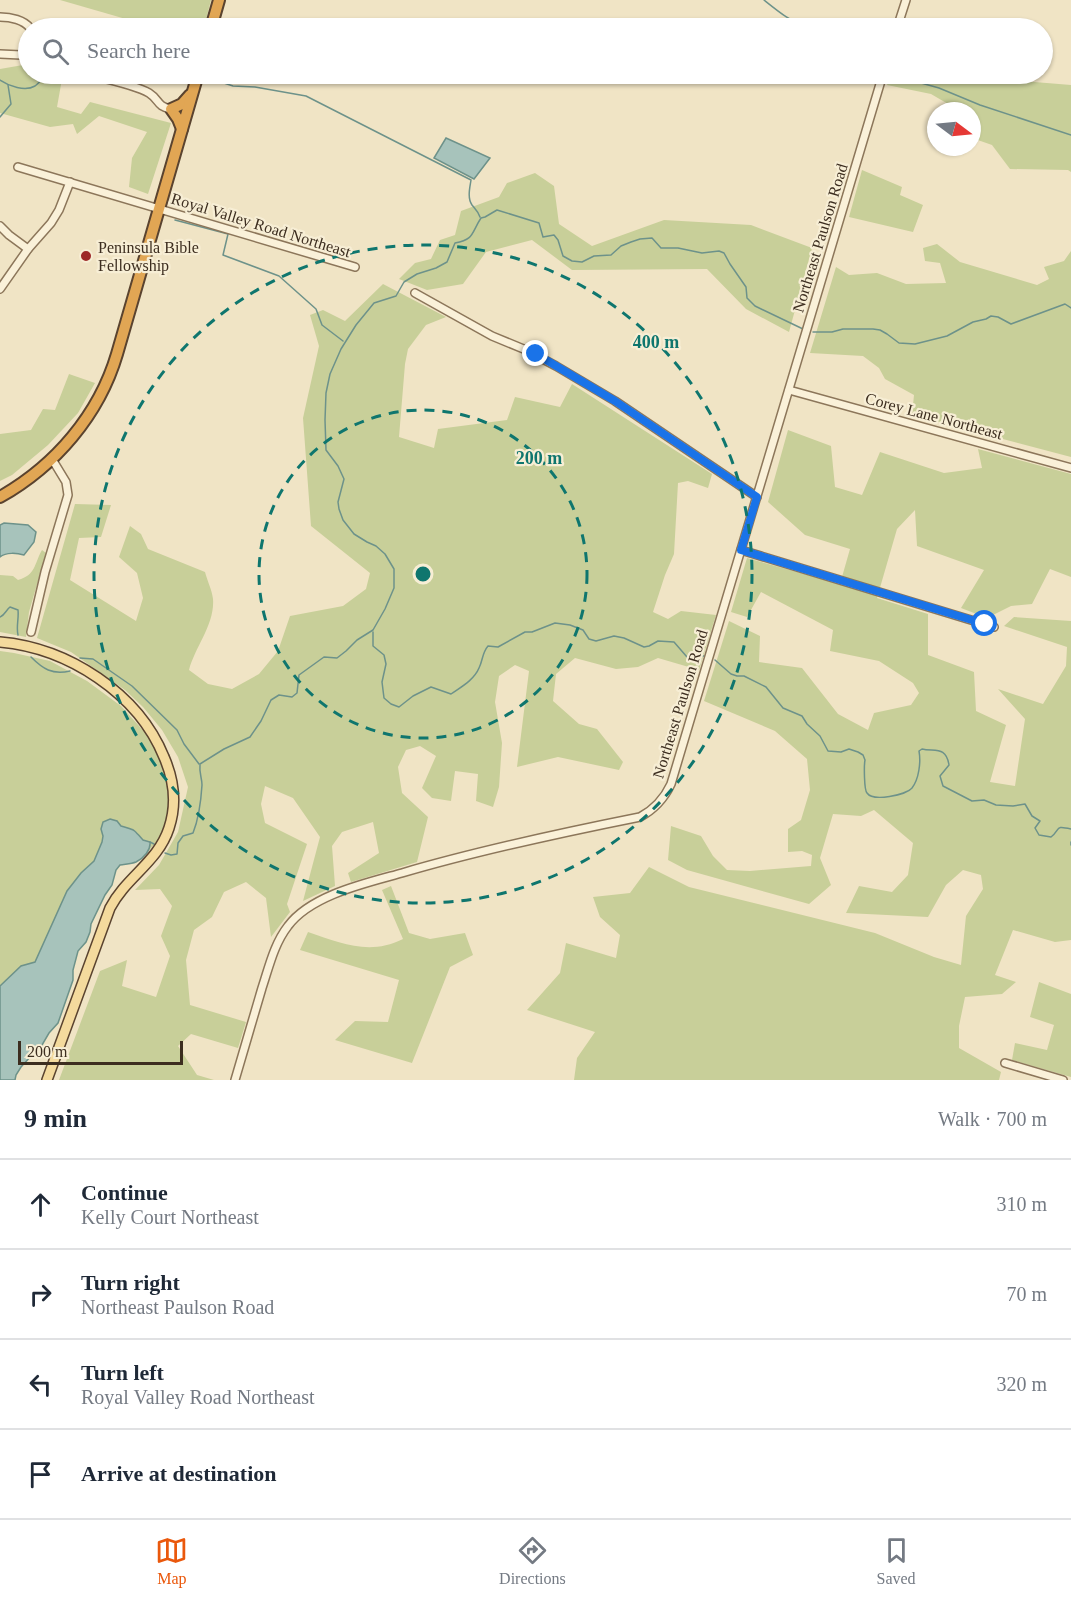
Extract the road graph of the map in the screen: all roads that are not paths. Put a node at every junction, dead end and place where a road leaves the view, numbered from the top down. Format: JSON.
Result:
{"nodes":[{"id":1,"x":219,"y":0,"type":"edge"},
{"id":2,"x":906,"y":0,"type":"edge"},
{"id":3,"x":0,"y":17,"type":"edge"},
{"id":4,"x":214,"y":18,"type":"edge"},
{"id":5,"x":900,"y":18,"type":"edge"},
{"id":6,"x":18,"y":20,"type":"edge"},
{"id":7,"x":0,"y":54,"type":"edge"},
{"id":8,"x":18,"y":55,"type":"edge"},
{"id":9,"x":123,"y":84,"type":"edge"},
{"id":10,"x":195,"y":84,"type":"edge"},
{"id":11,"x":880,"y":84,"type":"edge"},
{"id":12,"x":193,"y":92,"type":"junction"},
{"id":13,"x":171,"y":109,"type":"junction"},
{"id":14,"x":182,"y":130,"type":"junction"},
{"id":15,"x":18,"y":167,"type":"dead end"},
{"id":16,"x":70,"y":182,"type":"junction"},
{"id":17,"x":159,"y":208,"type":"junction"},
{"id":18,"x":0,"y":226,"type":"edge"},
{"id":19,"x":28,"y":249,"type":"junction"},
{"id":20,"x":355,"y":267,"type":"dead end"},
{"id":21,"x":0,"y":289,"type":"edge"},
{"id":22,"x":415,"y":293,"type":"dead end"},
{"id":23,"x":789,"y":390,"type":"junction"},
{"id":24,"x":52,"y":459,"type":"junction"},
{"id":25,"x":1071,"y":468,"type":"edge"},
{"id":26,"x":0,"y":497,"type":"edge"},
{"id":27,"x":757,"y":497,"type":"junction"},
{"id":28,"x":741,"y":550,"type":"junction"},
{"id":29,"x":994,"y":627,"type":"dead end"},
{"id":30,"x":32,"y":633,"type":"dead end"},
{"id":31,"x":0,"y":642,"type":"edge"},
{"id":32,"x":1005,"y":1063,"type":"dead end"},
{"id":33,"x":47,"y":1080,"type":"edge"},
{"id":34,"x":235,"y":1080,"type":"edge"},
{"id":35,"x":1063,"y":1080,"type":"edge"}],
"edges":[{"from":1,"to":4,"type":"highway"},
{"from":2,"to":5,"type":"street"},
{"from":3,"to":6,"type":"street"},
{"from":7,"to":8,"type":"street"},
{"from":9,"to":13,"type":"street"},
{"from":10,"to":12,"type":"highway"},
{"from":11,"to":23,"type":"street","name":"Northeast Paulson Road"},
{"from":12,"to":13,"type":"highway"},
{"from":12,"to":14,"type":"highway"},
{"from":13,"to":14,"type":"highway"},
{"from":14,"to":17,"type":"highway"},
{"from":15,"to":16,"type":"street","name":"Royal Valley Road Northeast"},
{"from":16,"to":17,"type":"street","name":"Royal Valley Road Northeast"},
{"from":16,"to":19,"type":"street"},
{"from":17,"to":20,"type":"street","name":"Royal Valley Road Northeast"},
{"from":17,"to":24,"type":"highway"},
{"from":18,"to":19,"type":"street"},
{"from":19,"to":21,"type":"street"},
{"from":22,"to":27,"type":"street"},
{"from":23,"to":25,"type":"street","name":"Corey Lane Northeast"},
{"from":23,"to":27,"type":"street","name":"Northeast Paulson Road"},
{"from":24,"to":26,"type":"highway"},
{"from":24,"to":30,"type":"street"},
{"from":27,"to":28,"type":"street","name":"Northeast Paulson Road"},
{"from":28,"to":29,"type":"street"},
{"from":28,"to":34,"type":"street","name":"Northeast Paulson Road"},
{"from":31,"to":33,"type":"main road"},
{"from":32,"to":35,"type":"street"}]}
